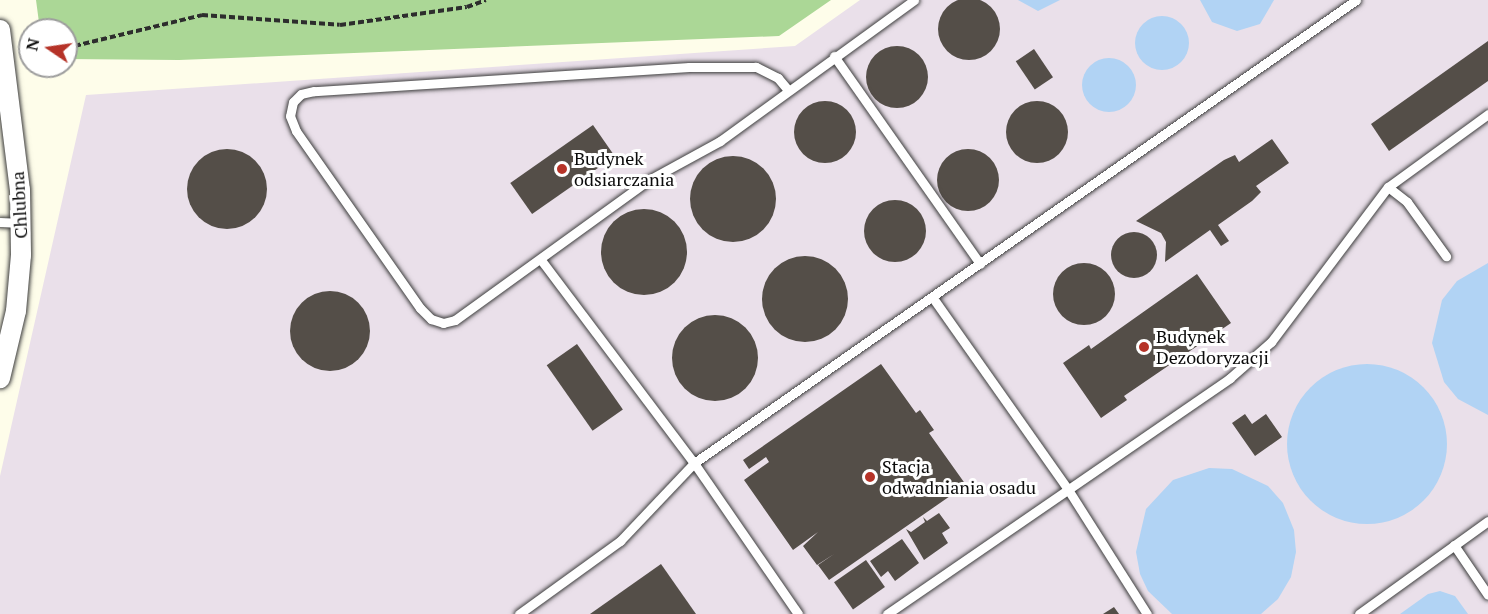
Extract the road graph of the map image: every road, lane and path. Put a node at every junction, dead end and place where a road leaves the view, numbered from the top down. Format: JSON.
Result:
{"nodes":[{"id":1,"x":486,"y":0,"type":"edge"},
{"id":2,"x":914,"y":0,"type":"edge"},
{"id":3,"x":1356,"y":0,"type":"edge"},
{"id":4,"x":0,"y":30,"type":"edge"},
{"id":5,"x":78,"y":45,"type":"edge"},
{"id":6,"x":834,"y":56,"type":"junction"},
{"id":7,"x":788,"y":90,"type":"junction"},
{"id":8,"x":1488,"y":114,"type":"edge"},
{"id":9,"x":1388,"y":187,"type":"junction"},
{"id":10,"x":0,"y":222,"type":"edge"},
{"id":11,"x":21,"y":224,"type":"junction"},
{"id":12,"x":1446,"y":256,"type":"dead end"},
{"id":13,"x":541,"y":260,"type":"junction"},
{"id":14,"x":980,"y":264,"type":"junction"},
{"id":15,"x":933,"y":298,"type":"junction"},
{"id":16,"x":0,"y":378,"type":"edge"},
{"id":17,"x":694,"y":463,"type":"junction"},
{"id":18,"x":1067,"y":488,"type":"junction"},
{"id":19,"x":1488,"y":521,"type":"edge"},
{"id":20,"x":1454,"y":546,"type":"junction"},
{"id":21,"x":1488,"y":595,"type":"edge"},
{"id":22,"x":519,"y":614,"type":"edge"},
{"id":23,"x":798,"y":614,"type":"edge"},
{"id":24,"x":887,"y":614,"type":"edge"},
{"id":25,"x":1147,"y":614,"type":"edge"},
{"id":26,"x":1359,"y":614,"type":"edge"}],
"edges":[{"from":1,"to":5,"type":"path"},
{"from":2,"to":6,"type":"lane"},
{"from":3,"to":14,"type":"lane"},
{"from":4,"to":11,"type":"street","name":"Chlubna"},
{"from":6,"to":7,"type":"lane"},
{"from":6,"to":14,"type":"lane"},
{"from":7,"to":13,"type":"lane"},
{"from":7,"to":13,"type":"lane"},
{"from":8,"to":9,"type":"lane"},
{"from":9,"to":12,"type":"lane"},
{"from":9,"to":18,"type":"lane"},
{"from":10,"to":11,"type":"lane"},
{"from":11,"to":16,"type":"street","name":"Chlubna"},
{"from":13,"to":17,"type":"lane"},
{"from":14,"to":15,"type":"lane"},
{"from":15,"to":17,"type":"lane"},
{"from":15,"to":18,"type":"lane"},
{"from":17,"to":22,"type":"lane"},
{"from":17,"to":23,"type":"lane"},
{"from":18,"to":24,"type":"lane"},
{"from":18,"to":25,"type":"lane"},
{"from":19,"to":20,"type":"lane"},
{"from":20,"to":21,"type":"lane"},
{"from":20,"to":26,"type":"lane"}]}
